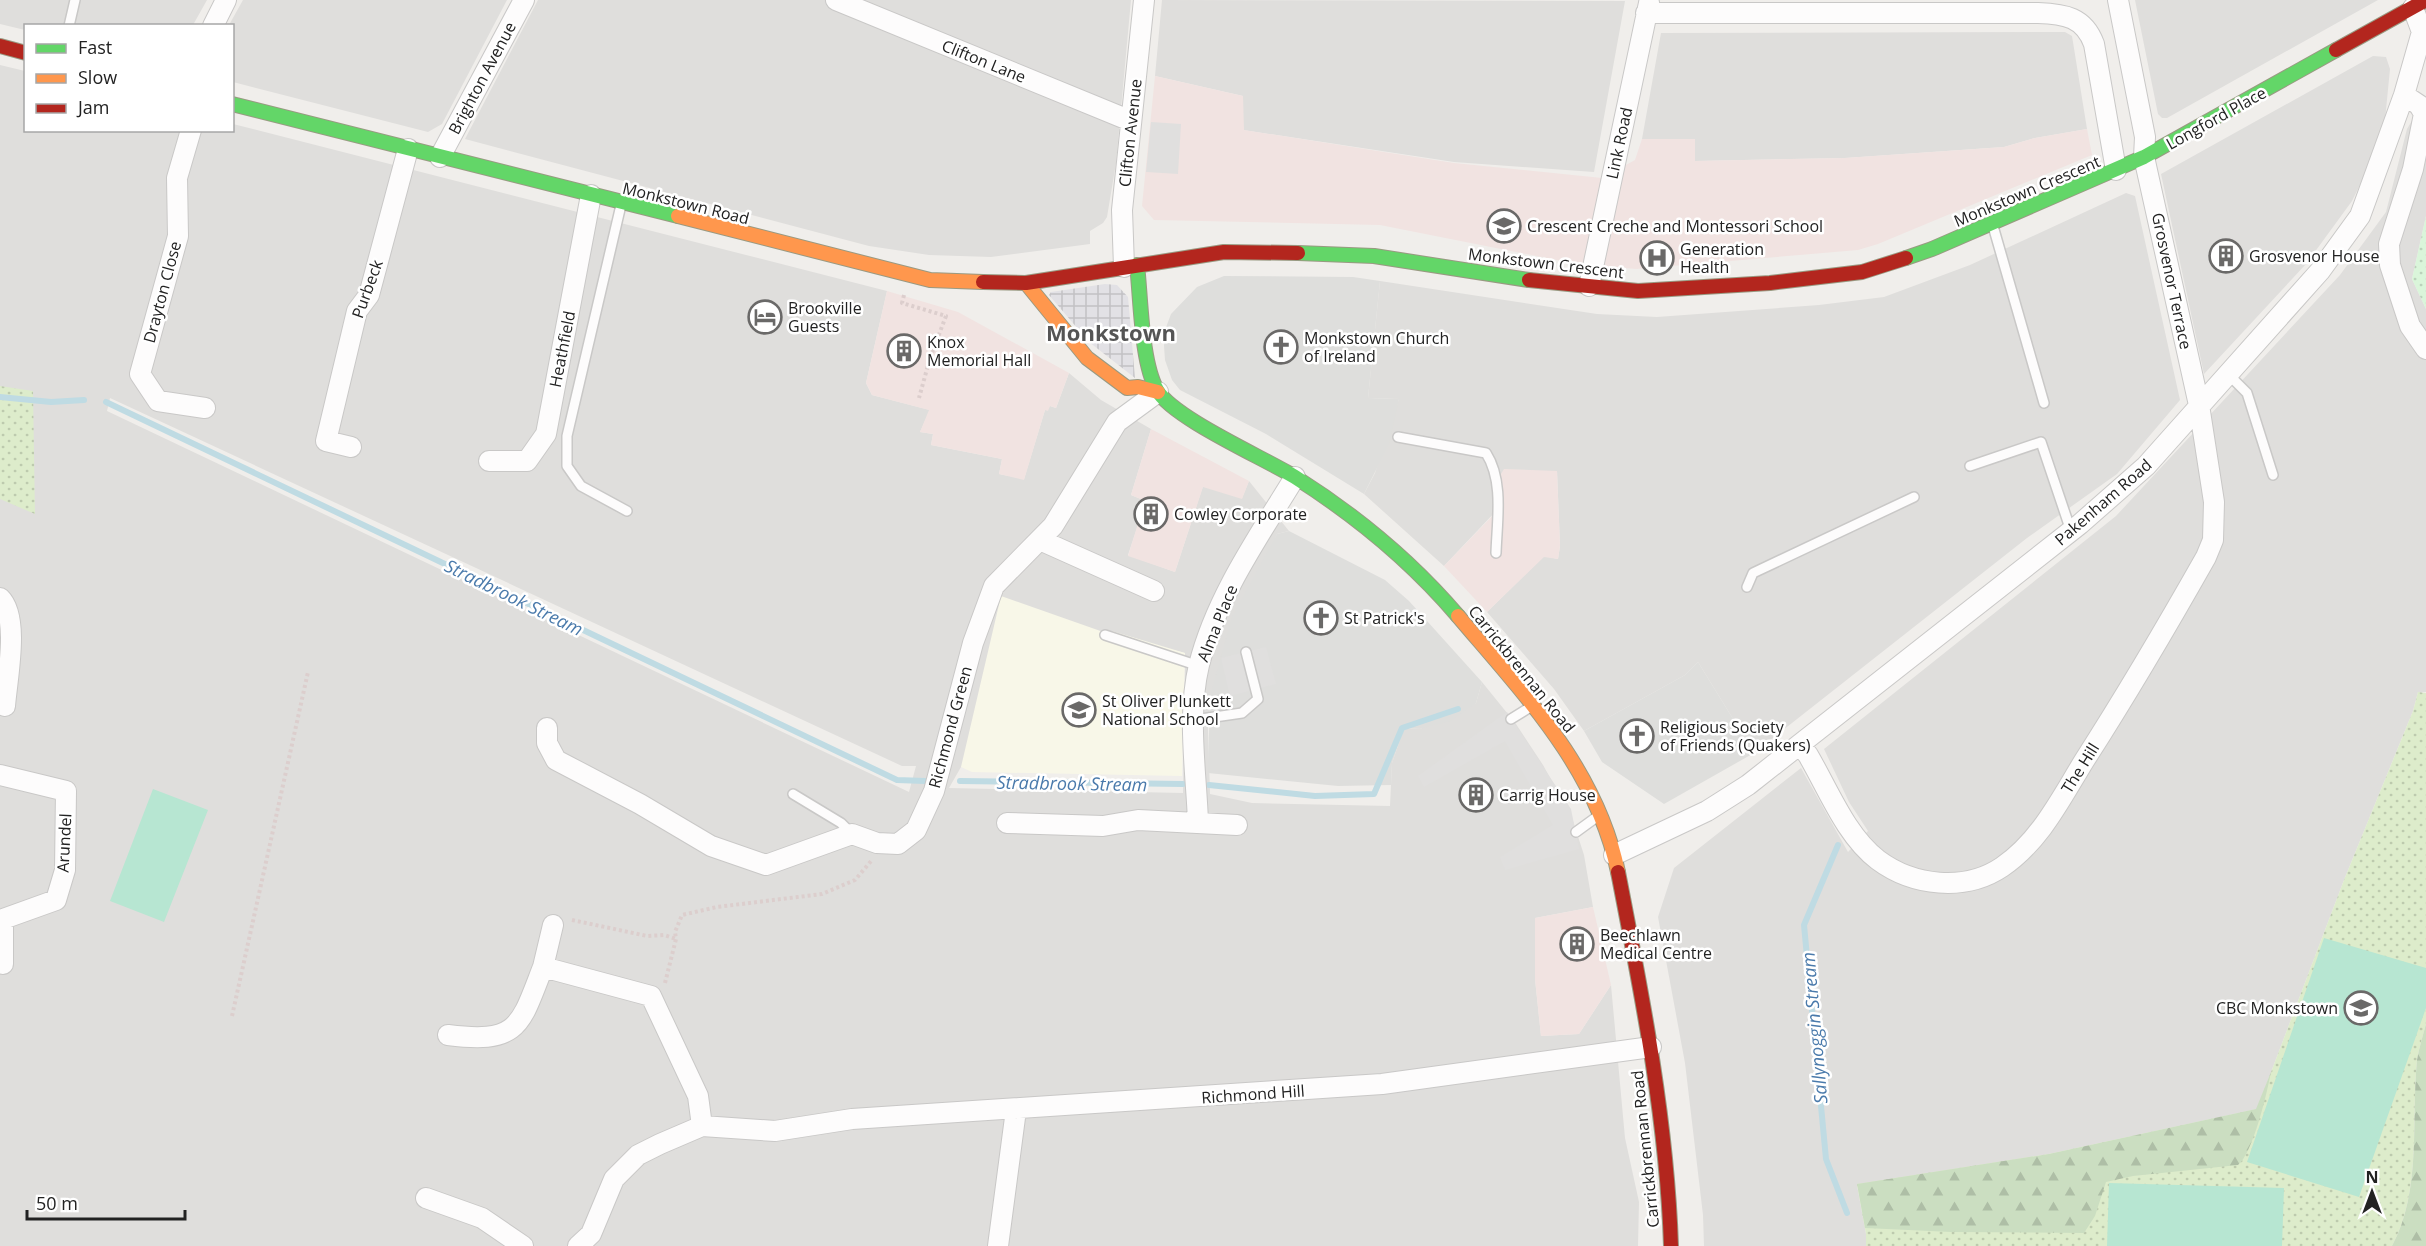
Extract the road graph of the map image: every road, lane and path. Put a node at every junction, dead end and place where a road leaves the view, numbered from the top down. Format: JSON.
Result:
{"nodes":[{"id":1,"x":75,"y":0,"type":"edge"},
{"id":2,"x":226,"y":0,"type":"edge"},
{"id":3,"x":524,"y":0,"type":"edge"},
{"id":4,"x":836,"y":0,"type":"edge"},
{"id":5,"x":1144,"y":0,"type":"edge"},
{"id":6,"x":2118,"y":0,"type":"edge"},
{"id":7,"x":2420,"y":4,"type":"edge"},
{"id":8,"x":1648,"y":7,"type":"edge"},
{"id":9,"x":69,"y":24,"type":"edge"},
{"id":10,"x":214,"y":24,"type":"edge"},
{"id":11,"x":0,"y":46,"type":"edge"},
{"id":12,"x":24,"y":52,"type":"edge"},
{"id":13,"x":2404,"y":95,"type":"junction"},
{"id":14,"x":234,"y":105,"type":"edge"},
{"id":15,"x":1131,"y":121,"type":"junction"},
{"id":16,"x":190,"y":132,"type":"edge"},
{"id":17,"x":408,"y":149,"type":"junction"},
{"id":18,"x":440,"y":157,"type":"junction"},
{"id":19,"x":2144,"y":157,"type":"junction"},
{"id":20,"x":2116,"y":170,"type":"junction"},
{"id":21,"x":591,"y":195,"type":"junction"},
{"id":22,"x":621,"y":203,"type":"junction"},
{"id":23,"x":1992,"y":224,"type":"junction"},
{"id":24,"x":1131,"y":266,"type":"junction"},
{"id":25,"x":1026,"y":283,"type":"junction"},
{"id":26,"x":1589,"y":286,"type":"junction"},
{"id":27,"x":902,"y":303,"type":"dead end"},
{"id":28,"x":2426,"y":349,"type":"edge"},
{"id":29,"x":2228,"y":374,"type":"junction"},
{"id":30,"x":1158,"y":392,"type":"junction"},
{"id":31,"x":919,"y":398,"type":"dead end"},
{"id":32,"x":2044,"y":403,"type":"dead end"},
{"id":33,"x":2199,"y":405,"type":"junction"},
{"id":34,"x":205,"y":408,"type":"dead end"},
{"id":35,"x":1398,"y":437,"type":"dead end"},
{"id":36,"x":351,"y":447,"type":"dead end"},
{"id":37,"x":489,"y":461,"type":"dead end"},
{"id":38,"x":1970,"y":466,"type":"dead end"},
{"id":39,"x":2273,"y":475,"type":"dead end"},
{"id":40,"x":1295,"y":477,"type":"junction"},
{"id":41,"x":1914,"y":498,"type":"dead end"},
{"id":42,"x":627,"y":511,"type":"dead end"},
{"id":43,"x":2071,"y":531,"type":"junction"},
{"id":44,"x":1040,"y":540,"type":"junction"},
{"id":45,"x":1496,"y":553,"type":"dead end"},
{"id":46,"x":1747,"y":586,"type":"dead end"},
{"id":47,"x":1154,"y":591,"type":"dead end"},
{"id":48,"x":0,"y":598,"type":"edge"},
{"id":49,"x":1105,"y":635,"type":"dead end"},
{"id":50,"x":1246,"y":652,"type":"dead end"},
{"id":51,"x":4,"y":659,"type":"edge"},
{"id":52,"x":1199,"y":666,"type":"junction"},
{"id":53,"x":308,"y":672,"type":"dead end"},
{"id":54,"x":1533,"y":704,"type":"junction"},
{"id":55,"x":5,"y":706,"type":"dead end"},
{"id":56,"x":1511,"y":719,"type":"dead end"},
{"id":57,"x":1194,"y":720,"type":"junction"},
{"id":58,"x":547,"y":728,"type":"dead end"},
{"id":59,"x":1800,"y":745,"type":"junction"},
{"id":60,"x":0,"y":776,"type":"edge"},
{"id":61,"x":793,"y":794,"type":"dead end"},
{"id":62,"x":1601,"y":814,"type":"junction"},
{"id":63,"x":1198,"y":821,"type":"junction"},
{"id":64,"x":1007,"y":823,"type":"dead end"},
{"id":65,"x":1237,"y":825,"type":"dead end"},
{"id":66,"x":1576,"y":832,"type":"dead end"},
{"id":67,"x":852,"y":834,"type":"junction"},
{"id":68,"x":877,"y":843,"type":"junction"},
{"id":69,"x":1614,"y":855,"type":"junction"},
{"id":70,"x":553,"y":925,"type":"joint"},
{"id":71,"x":676,"y":939,"type":"junction"},
{"id":72,"x":3,"y":964,"type":"dead end"},
{"id":73,"x":543,"y":967,"type":"junction"},
{"id":74,"x":651,"y":996,"type":"junction"},
{"id":75,"x":232,"y":1016,"type":"dead end"},
{"id":76,"x":448,"y":1035,"type":"dead end"},
{"id":77,"x":1651,"y":1047,"type":"junction"},
{"id":78,"x":1016,"y":1110,"type":"junction"},
{"id":79,"x":702,"y":1126,"type":"junction"},
{"id":80,"x":426,"y":1198,"type":"dead end"},
{"id":81,"x":523,"y":1246,"type":"edge"},
{"id":82,"x":578,"y":1246,"type":"edge"},
{"id":83,"x":998,"y":1246,"type":"edge"},
{"id":84,"x":1671,"y":1246,"type":"edge"}],
"edges":[{"from":1,"to":9,"type":"lane"},
{"from":2,"to":10,"type":"street"},
{"from":3,"to":18,"type":"street","name":"Brighton Avenue"},
{"from":4,"to":15,"type":"street","name":"Clifton Lane"},
{"from":5,"to":15,"type":"street","name":"Clifton Avenue"},
{"from":6,"to":19,"type":"street","name":"Longford Place"},
{"from":7,"to":13,"type":"street","name":"Pakenham Road"},
{"from":7,"to":19,"type":"main road","name":"Longford Place"},
{"from":8,"to":20,"type":"street"},
{"from":8,"to":26,"type":"street","name":"Link Road"},
{"from":11,"to":12,"type":"main road"},
{"from":13,"to":28,"type":"street"},
{"from":13,"to":29,"type":"street","name":"Pakenham Road"},
{"from":14,"to":17,"type":"main road","name":"Monkstown Road"},
{"from":15,"to":24,"type":"street","name":"Clifton Avenue"},
{"from":16,"to":34,"type":"street","name":"Drayton Close"},
{"from":17,"to":18,"type":"main road","name":"Monkstown Road"},
{"from":17,"to":36,"type":"street","name":"Purbeck"},
{"from":18,"to":21,"type":"main road","name":"Monkstown Road"},
{"from":19,"to":20,"type":"main road","name":"Monkstown Crescent"},
{"from":19,"to":33,"type":"street","name":"Grosvenor Terrace"},
{"from":20,"to":23,"type":"main road","name":"Monkstown Crescent"},
{"from":21,"to":22,"type":"main road","name":"Monkstown Road"},
{"from":21,"to":37,"type":"street","name":"Heathfield"},
{"from":22,"to":25,"type":"main road","name":"Monkstown Road"},
{"from":22,"to":42,"type":"lane"},
{"from":23,"to":26,"type":"main road","name":"Monkstown Crescent"},
{"from":23,"to":32,"type":"lane"},
{"from":24,"to":25,"type":"main road","name":"Monkstown Road"},
{"from":24,"to":26,"type":"main road","name":"Monkstown Crescent"},
{"from":24,"to":30,"type":"main road","name":"Carrickbrennan Road"},
{"from":25,"to":30,"type":"main road"},
{"from":27,"to":31,"type":"path"},
{"from":29,"to":33,"type":"street","name":"Pakenham Road"},
{"from":29,"to":39,"type":"lane"},
{"from":30,"to":40,"type":"main road","name":"Carrickbrennan Road"},
{"from":30,"to":44,"type":"street","name":"Richmond Green"},
{"from":33,"to":43,"type":"street","name":"Pakenham Road"},
{"from":33,"to":59,"type":"street","name":"The Hill"},
{"from":35,"to":45,"type":"lane"},
{"from":38,"to":43,"type":"lane"},
{"from":40,"to":52,"type":"street","name":"Alma Place"},
{"from":40,"to":54,"type":"main road","name":"Carrickbrennan Road"},
{"from":41,"to":46,"type":"lane"},
{"from":43,"to":59,"type":"street","name":"Pakenham Road"},
{"from":44,"to":47,"type":"street"},
{"from":44,"to":68,"type":"street","name":"Richmond Green"},
{"from":48,"to":51,"type":"street"},
{"from":49,"to":52,"type":"lane"},
{"from":50,"to":57,"type":"lane"},
{"from":51,"to":55,"type":"street"},
{"from":52,"to":57,"type":"street","name":"Alma Place"},
{"from":53,"to":75,"type":"path"},
{"from":54,"to":56,"type":"lane"},
{"from":54,"to":62,"type":"main road","name":"Carrickbrennan Road"},
{"from":57,"to":63,"type":"street","name":"Alma Place"},
{"from":58,"to":67,"type":"street"},
{"from":59,"to":69,"type":"street","name":"Pakenham Road"},
{"from":60,"to":72,"type":"street","name":"Arundel"},
{"from":61,"to":67,"type":"lane"},
{"from":62,"to":66,"type":"lane"},
{"from":62,"to":69,"type":"main road","name":"Carrickbrennan Road"},
{"from":63,"to":64,"type":"street"},
{"from":63,"to":65,"type":"street"},
{"from":67,"to":68,"type":"street","name":"Richmond Green"},
{"from":68,"to":71,"type":"path"},
{"from":69,"to":77,"type":"main road","name":"Carrickbrennan Road"},
{"from":70,"to":71,"type":"path"},
{"from":70,"to":73,"type":"street"},
{"from":71,"to":74,"type":"path"},
{"from":73,"to":74,"type":"street"},
{"from":73,"to":76,"type":"street"},
{"from":74,"to":79,"type":"street"},
{"from":77,"to":78,"type":"street","name":"Richmond Hill"},
{"from":77,"to":84,"type":"main road","name":"Carrickbrennan Road"},
{"from":78,"to":79,"type":"street","name":"Richmond Hill"},
{"from":78,"to":83,"type":"street"},
{"from":79,"to":82,"type":"street"},
{"from":80,"to":81,"type":"street"}]}
